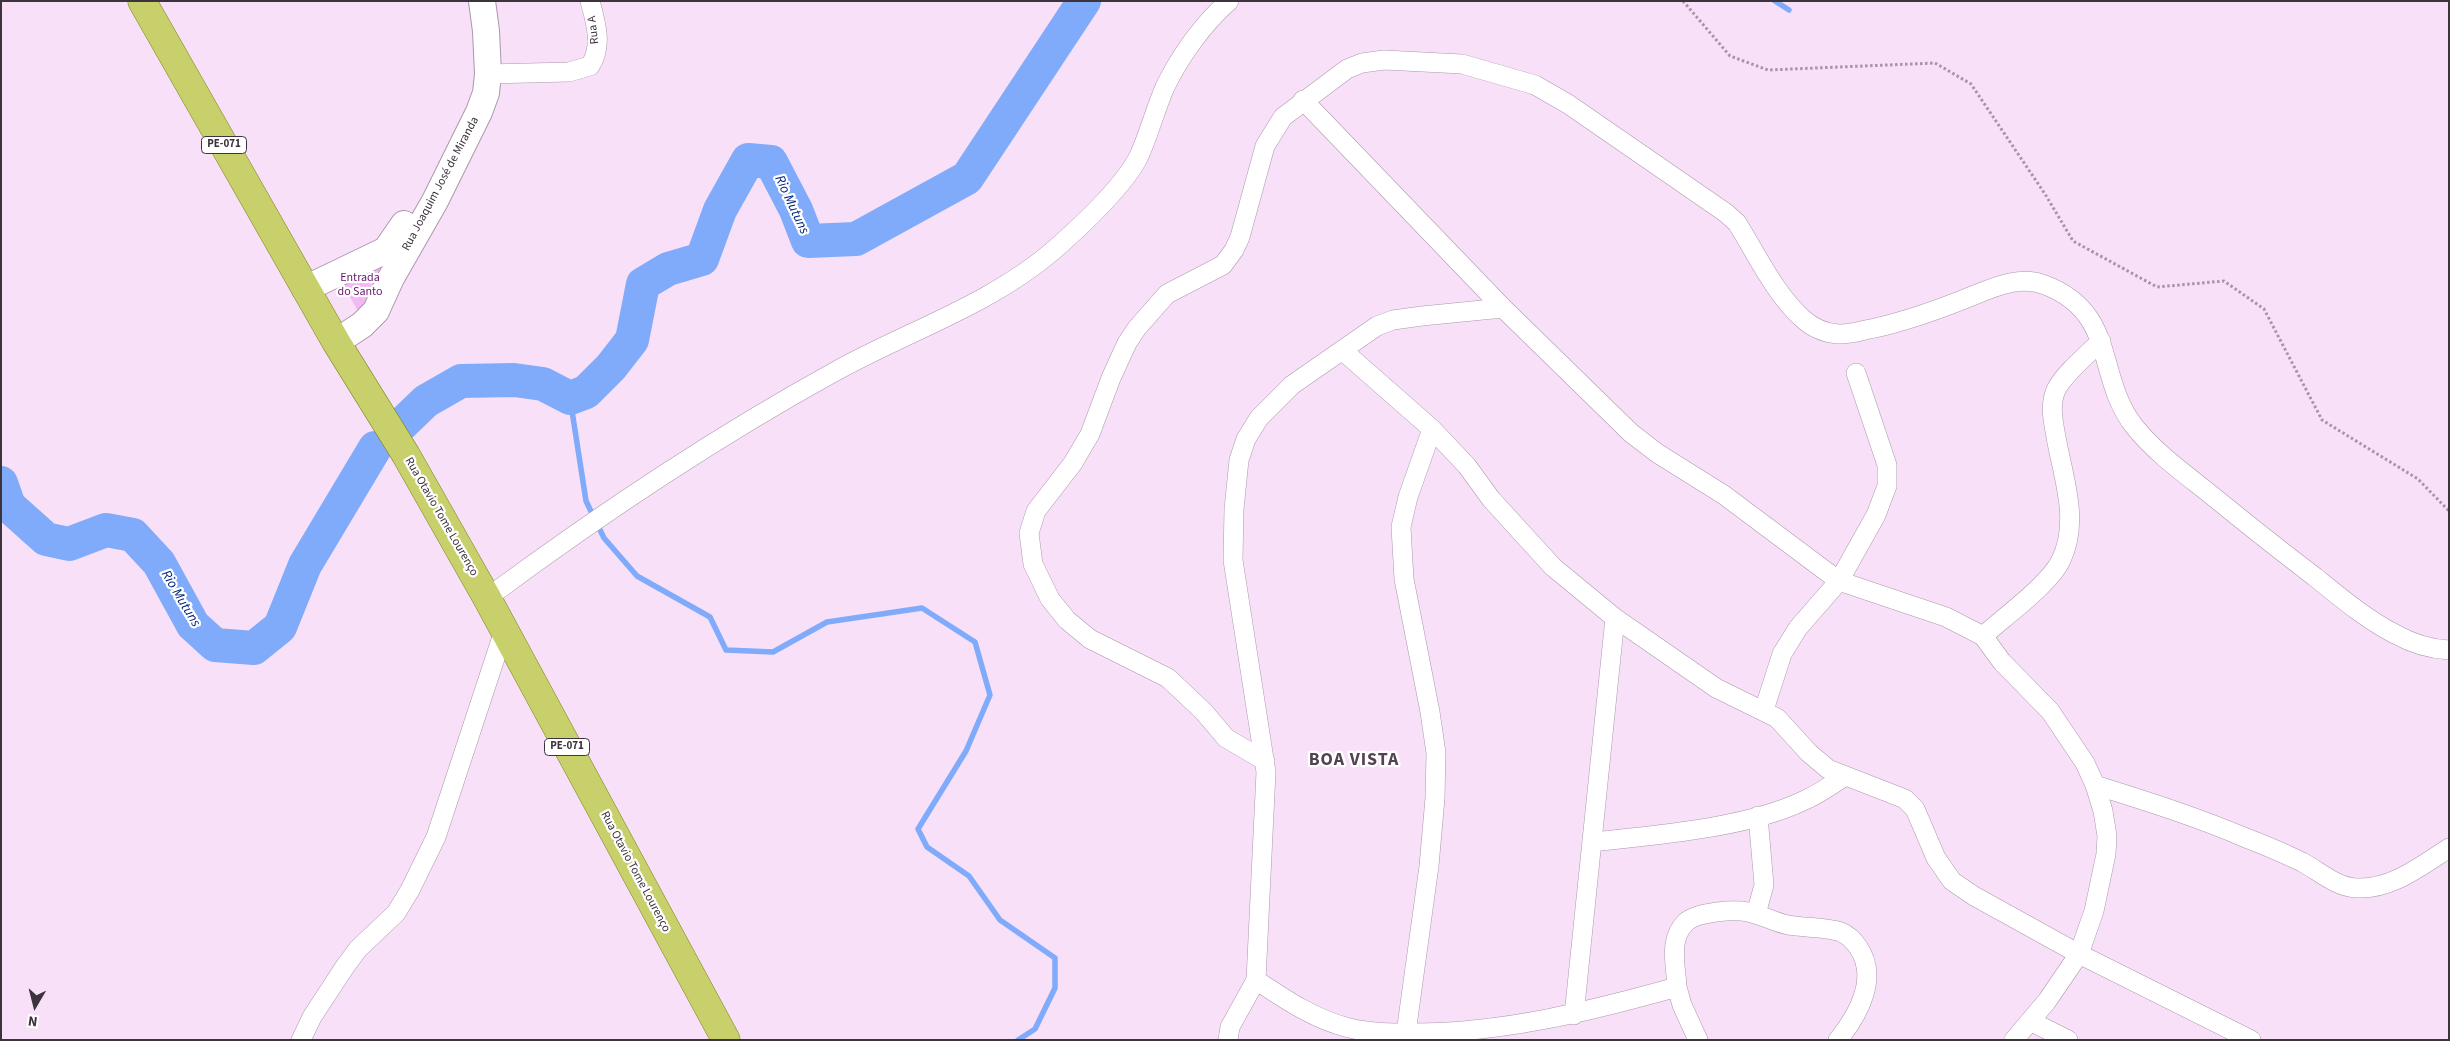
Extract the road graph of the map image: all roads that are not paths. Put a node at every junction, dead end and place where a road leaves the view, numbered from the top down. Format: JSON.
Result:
{"nodes":[{"id":1,"x":142,"y":1,"type":"edge"},
{"id":2,"x":465,"y":1,"type":"edge"},
{"id":3,"x":482,"y":1,"type":"edge"},
{"id":4,"x":590,"y":1,"type":"edge"},
{"id":5,"x":1229,"y":1,"type":"edge"},
{"id":6,"x":488,"y":74,"type":"junction"},
{"id":7,"x":1303,"y":100,"type":"junction"},
{"id":8,"x":436,"y":183,"type":"junction"},
{"id":9,"x":305,"y":289,"type":"junction"},
{"id":10,"x":1503,"y":308,"type":"junction"},
{"id":11,"x":2101,"y":341,"type":"junction"},
{"id":12,"x":336,"y":342,"type":"junction"},
{"id":13,"x":1342,"y":350,"type":"junction"},
{"id":14,"x":1856,"y":373,"type":"dead end"},
{"id":15,"x":1432,"y":429,"type":"junction"},
{"id":16,"x":1839,"y":581,"type":"junction"},
{"id":17,"x":487,"y":598,"type":"junction"},
{"id":18,"x":1615,"y":618,"type":"junction"},
{"id":19,"x":504,"y":631,"type":"junction"},
{"id":20,"x":1983,"y":636,"type":"junction"},
{"id":21,"x":2449,"y":650,"type":"edge"},
{"id":22,"x":1764,"y":710,"type":"junction"},
{"id":23,"x":1265,"y":761,"type":"junction"},
{"id":24,"x":1844,"y":777,"type":"junction"},
{"id":25,"x":2095,"y":785,"type":"junction"},
{"id":26,"x":1758,"y":816,"type":"junction"},
{"id":27,"x":1593,"y":842,"type":"junction"},
{"id":28,"x":2449,"y":848,"type":"edge"},
{"id":29,"x":1756,"y":914,"type":"junction"},
{"id":30,"x":2079,"y":954,"type":"junction"},
{"id":31,"x":1256,"y":980,"type":"junction"},
{"id":32,"x":1677,"y":987,"type":"junction"},
{"id":33,"x":1574,"y":1015,"type":"junction"},
{"id":34,"x":2032,"y":1022,"type":"junction"},
{"id":35,"x":1406,"y":1033,"type":"junction"},
{"id":36,"x":301,"y":1040,"type":"edge"},
{"id":37,"x":726,"y":1040,"type":"edge"},
{"id":38,"x":1228,"y":1040,"type":"edge"},
{"id":39,"x":1698,"y":1040,"type":"edge"},
{"id":40,"x":1838,"y":1040,"type":"edge"},
{"id":41,"x":2014,"y":1040,"type":"edge"},
{"id":42,"x":2068,"y":1040,"type":"edge"},
{"id":43,"x":2251,"y":1040,"type":"edge"}],
"edges":[{"from":1,"to":9,"type":"main road","name":"Rua Otavio Tome Lourenço","number":"PE-071"},
{"from":2,"to":8,"type":"street","name":"Rua Joaquim José de Miranda"},
{"from":3,"to":6,"type":"street","name":"Rua Joaquim José de Miranda"},
{"from":4,"to":6,"type":"street","name":"Rua A"},
{"from":5,"to":17,"type":"street"},
{"from":6,"to":8,"type":"street","name":"Rua Joaquim José de Miranda"},
{"from":7,"to":10,"type":"street"},
{"from":7,"to":11,"type":"street"},
{"from":7,"to":23,"type":"street"},
{"from":8,"to":9,"type":"street","name":"Rua Joaquim José de Miranda"},
{"from":8,"to":12,"type":"street","name":"Rua Joaquim José de Miranda"},
{"from":9,"to":12,"type":"main road","name":"Rua Otavio Tome Lourenço","number":"PE-071"},
{"from":10,"to":13,"type":"street"},
{"from":10,"to":16,"type":"street"},
{"from":11,"to":20,"type":"street"},
{"from":11,"to":21,"type":"street"},
{"from":12,"to":17,"type":"main road","name":"Rua Otavio Tome Lourenço","number":"PE-071"},
{"from":13,"to":15,"type":"street"},
{"from":13,"to":23,"type":"street"},
{"from":14,"to":16,"type":"street"},
{"from":15,"to":18,"type":"street"},
{"from":15,"to":35,"type":"street"},
{"from":16,"to":20,"type":"street"},
{"from":16,"to":22,"type":"street"},
{"from":17,"to":19,"type":"main road","name":"Rua Otavio Tome Lourenço","number":"PE-071"},
{"from":18,"to":22,"type":"street"},
{"from":18,"to":27,"type":"street"},
{"from":19,"to":36,"type":"street"},
{"from":19,"to":37,"type":"main road","name":"Rua Otavio Tome Lourenço","number":"PE-071"},
{"from":20,"to":25,"type":"street"},
{"from":22,"to":24,"type":"street"},
{"from":23,"to":31,"type":"street"},
{"from":24,"to":26,"type":"street"},
{"from":24,"to":30,"type":"street"},
{"from":25,"to":28,"type":"street"},
{"from":25,"to":30,"type":"street"},
{"from":26,"to":27,"type":"street"},
{"from":26,"to":29,"type":"street"},
{"from":27,"to":33,"type":"street"},
{"from":29,"to":32,"type":"street"},
{"from":29,"to":40,"type":"street"},
{"from":30,"to":34,"type":"street"},
{"from":30,"to":43,"type":"street"},
{"from":31,"to":35,"type":"street"},
{"from":31,"to":38,"type":"street"},
{"from":32,"to":33,"type":"street"},
{"from":32,"to":39,"type":"street"},
{"from":33,"to":35,"type":"street"},
{"from":34,"to":41,"type":"street"},
{"from":34,"to":42,"type":"street"}]}
